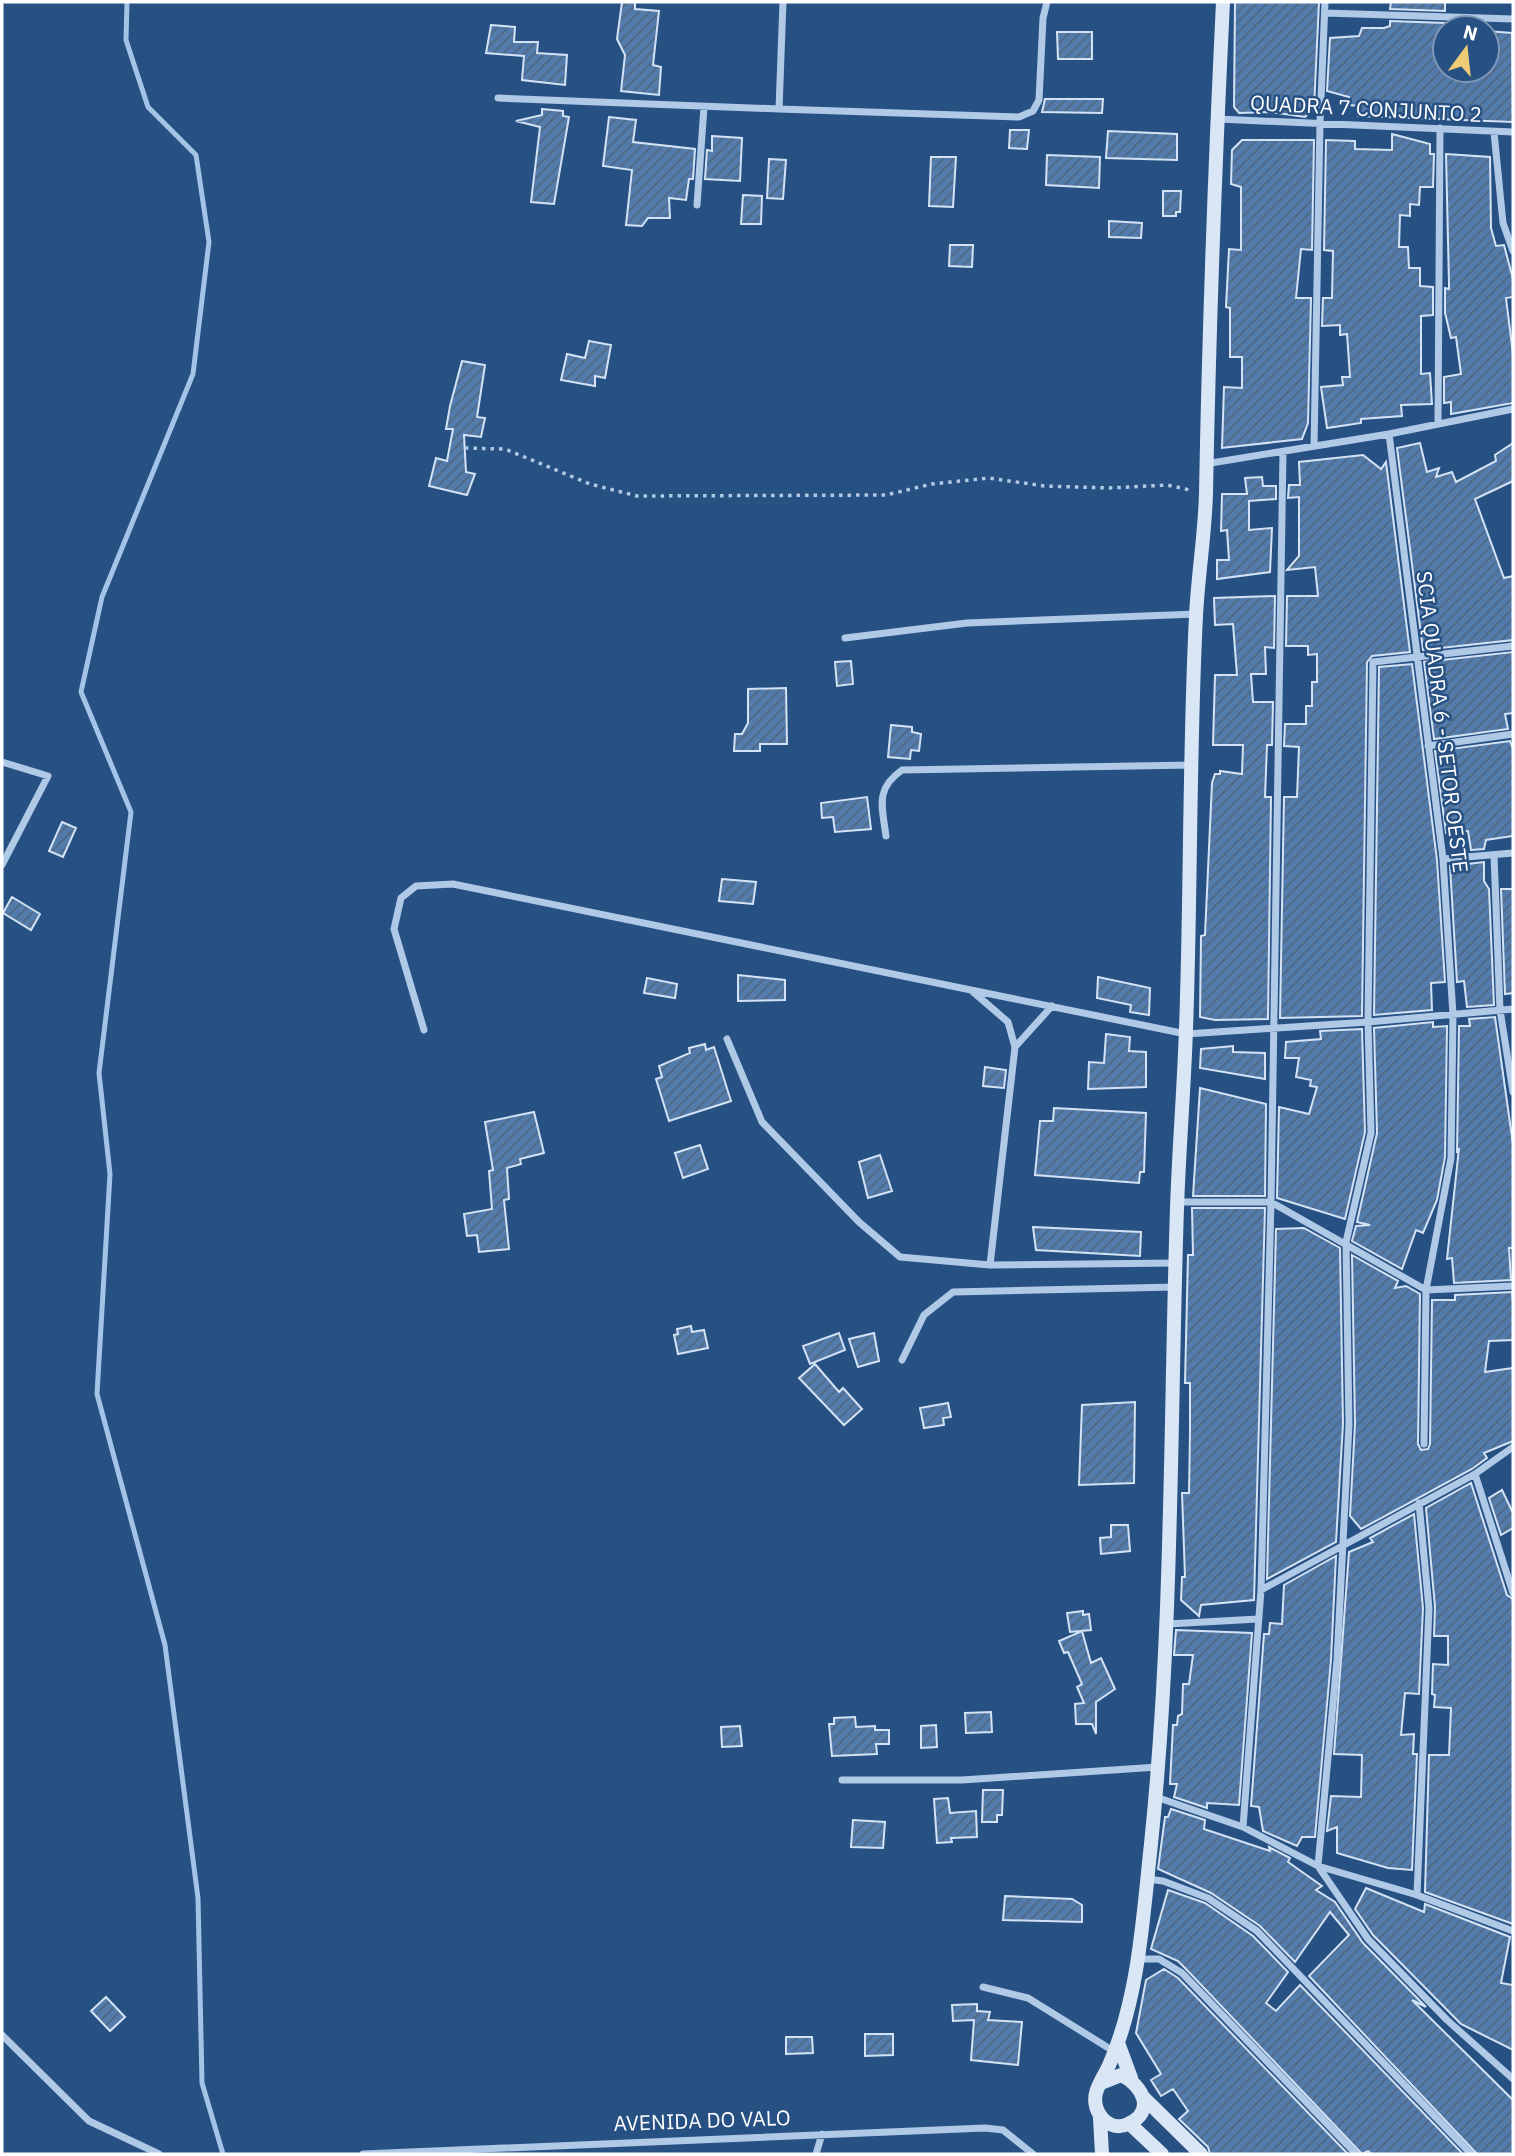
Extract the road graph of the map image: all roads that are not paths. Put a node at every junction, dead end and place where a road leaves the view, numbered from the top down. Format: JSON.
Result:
{"nodes":[{"id":1,"x":783,"y":2,"type":"edge"},
{"id":2,"x":1047,"y":2,"type":"edge"},
{"id":3,"x":1223,"y":2,"type":"edge"},
{"id":4,"x":1325,"y":2,"type":"edge"},
{"id":5,"x":1325,"y":13,"type":"junction"},
{"id":6,"x":1513,"y":19,"type":"edge"},
{"id":7,"x":498,"y":98,"type":"dead end"},
{"id":8,"x":704,"y":107,"type":"junction"},
{"id":9,"x":779,"y":109,"type":"junction"},
{"id":10,"x":1217,"y":119,"type":"junction"},
{"id":11,"x":1320,"y":123,"type":"junction"},
{"id":12,"x":1440,"y":128,"type":"junction"},
{"id":13,"x":1494,"y":132,"type":"junction"},
{"id":14,"x":1513,"y":132,"type":"edge"},
{"id":15,"x":697,"y":205,"type":"dead end"},
{"id":16,"x":1513,"y":251,"type":"edge"},
{"id":17,"x":1513,"y":409,"type":"edge"},
{"id":18,"x":1438,"y":424,"type":"junction"},
{"id":19,"x":1389,"y":434,"type":"junction"},
{"id":20,"x":1314,"y":446,"type":"junction"},
{"id":21,"x":1283,"y":452,"type":"junction"},
{"id":22,"x":1205,"y":464,"type":"junction"},
{"id":23,"x":1196,"y":614,"type":"junction"},
{"id":24,"x":845,"y":638,"type":"dead end"},
{"id":25,"x":1513,"y":646,"type":"edge"},
{"id":26,"x":1415,"y":656,"type":"junction"},
{"id":27,"x":1513,"y":734,"type":"edge"},
{"id":28,"x":1428,"y":746,"type":"junction"},
{"id":29,"x":2,"y":762,"type":"edge"},
{"id":30,"x":1192,"y":765,"type":"junction"},
{"id":31,"x":886,"y":836,"type":"dead end"},
{"id":32,"x":1513,"y":853,"type":"edge"},
{"id":33,"x":1494,"y":855,"type":"junction"},
{"id":34,"x":1443,"y":859,"type":"junction"},
{"id":35,"x":2,"y":865,"type":"edge"},
{"id":36,"x":970,"y":990,"type":"junction"},
{"id":37,"x":1052,"y":1006,"type":"junction"},
{"id":38,"x":1513,"y":1009,"type":"edge"},
{"id":39,"x":1500,"y":1010,"type":"junction"},
{"id":40,"x":1453,"y":1015,"type":"junction"},
{"id":41,"x":1368,"y":1022,"type":"junction"},
{"id":42,"x":1273,"y":1029,"type":"junction"},
{"id":43,"x":424,"y":1030,"type":"dead end"},
{"id":44,"x":1186,"y":1034,"type":"junction"},
{"id":45,"x":727,"y":1039,"type":"dead end"},
{"id":46,"x":1015,"y":1047,"type":"junction"},
{"id":47,"x":1513,"y":1092,"type":"edge"},
{"id":48,"x":1177,"y":1202,"type":"junction"},
{"id":49,"x":1271,"y":1202,"type":"junction"},
{"id":50,"x":1346,"y":1242,"type":"junction"},
{"id":51,"x":1176,"y":1263,"type":"junction"},
{"id":52,"x":990,"y":1265,"type":"junction"},
{"id":53,"x":1513,"y":1286,"type":"edge"},
{"id":54,"x":1175,"y":1287,"type":"junction"},
{"id":55,"x":1426,"y":1290,"type":"junction"},
{"id":56,"x":902,"y":1360,"type":"dead end"},
{"id":57,"x":1424,"y":1444,"type":"dead end"},
{"id":58,"x":1513,"y":1447,"type":"edge"},
{"id":59,"x":1475,"y":1474,"type":"junction"},
{"id":60,"x":1419,"y":1503,"type":"junction"},
{"id":61,"x":1342,"y":1547,"type":"junction"},
{"id":62,"x":1261,"y":1590,"type":"junction"},
{"id":63,"x":1513,"y":1593,"type":"edge"},
{"id":64,"x":1258,"y":1619,"type":"junction"},
{"id":65,"x":1168,"y":1624,"type":"junction"},
{"id":66,"x":1158,"y":1767,"type":"junction"},
{"id":67,"x":842,"y":1780,"type":"dead end"},
{"id":68,"x":1156,"y":1797,"type":"junction"},
{"id":69,"x":1243,"y":1827,"type":"junction"},
{"id":70,"x":1318,"y":1866,"type":"junction"},
{"id":71,"x":1147,"y":1879,"type":"junction"},
{"id":72,"x":1417,"y":1895,"type":"junction"},
{"id":73,"x":1513,"y":1931,"type":"edge"},
{"id":74,"x":1137,"y":1959,"type":"junction"},
{"id":75,"x":983,"y":1987,"type":"dead end"},
{"id":76,"x":2,"y":2035,"type":"edge"},
{"id":77,"x":1117,"y":2047,"type":"junction"},
{"id":78,"x":1131,"y":2078,"type":"junction"},
{"id":79,"x":1513,"y":2078,"type":"edge"},
{"id":80,"x":1101,"y":2083,"type":"junction"},
{"id":81,"x":1144,"y":2098,"type":"junction"},
{"id":82,"x":1100,"y":2118,"type":"junction"},
{"id":83,"x":1124,"y":2125,"type":"junction"},
{"id":84,"x":822,"y":2134,"type":"junction"},
{"id":85,"x":159,"y":2154,"type":"edge"},
{"id":86,"x":363,"y":2154,"type":"edge"},
{"id":87,"x":816,"y":2154,"type":"edge"},
{"id":88,"x":1033,"y":2154,"type":"edge"},
{"id":89,"x":1105,"y":2154,"type":"edge"},
{"id":90,"x":1162,"y":2154,"type":"edge"},
{"id":91,"x":1201,"y":2154,"type":"edge"},
{"id":92,"x":1356,"y":2154,"type":"edge"},
{"id":93,"x":1471,"y":2154,"type":"edge"}],
"edges":[{"from":1,"to":9,"type":"street"},
{"from":2,"to":9,"type":"street"},
{"from":3,"to":10,"type":"street"},
{"from":4,"to":5,"type":"street"},
{"from":5,"to":6,"type":"street"},
{"from":5,"to":11,"type":"street"},
{"from":7,"to":8,"type":"street"},
{"from":8,"to":9,"type":"street"},
{"from":8,"to":15,"type":"street"},
{"from":10,"to":11,"type":"street","name":"QUADRA 7 CONJUNTO 2"},
{"from":10,"to":22,"type":"street"},
{"from":11,"to":12,"type":"street","name":"QUADRA 7 CONJUNTO 2"},
{"from":11,"to":20,"type":"street"},
{"from":12,"to":13,"type":"street","name":"QUADRA 7 CONJUNTO 2"},
{"from":12,"to":18,"type":"street"},
{"from":13,"to":14,"type":"street","name":"QUADRA 7 CONJUNTO 2"},
{"from":13,"to":16,"type":"street"},
{"from":17,"to":18,"type":"street"},
{"from":18,"to":19,"type":"street"},
{"from":19,"to":20,"type":"street"},
{"from":19,"to":26,"type":"street","name":"SCIA QUADRA 6 - SETOR OESTE"},
{"from":20,"to":21,"type":"street"},
{"from":21,"to":22,"type":"street"},
{"from":21,"to":42,"type":"street"},
{"from":22,"to":23,"type":"street"},
{"from":23,"to":24,"type":"street"},
{"from":23,"to":30,"type":"street"},
{"from":25,"to":26,"type":"street"},
{"from":26,"to":28,"type":"street","name":"SCIA QUADRA 6 - SETOR OESTE"},
{"from":26,"to":41,"type":"street"},
{"from":27,"to":28,"type":"street"},
{"from":28,"to":34,"type":"street","name":"SCIA QUADRA 6 - SETOR OESTE"},
{"from":29,"to":35,"type":"street"},
{"from":30,"to":31,"type":"street"},
{"from":30,"to":44,"type":"street"},
{"from":32,"to":33,"type":"street"},
{"from":33,"to":34,"type":"street"},
{"from":33,"to":39,"type":"street"},
{"from":34,"to":40,"type":"street","name":"SCIA QUADRA 6 - SETOR OESTE"},
{"from":36,"to":37,"type":"street"},
{"from":36,"to":43,"type":"street"},
{"from":36,"to":46,"type":"street"},
{"from":37,"to":44,"type":"street"},
{"from":37,"to":46,"type":"street"},
{"from":38,"to":39,"type":"street"},
{"from":39,"to":40,"type":"street"},
{"from":39,"to":47,"type":"street"},
{"from":40,"to":41,"type":"street"},
{"from":40,"to":55,"type":"street","name":"SCIA QUADRA 6 - SETOR OESTE"},
{"from":41,"to":42,"type":"street"},
{"from":41,"to":50,"type":"street"},
{"from":42,"to":44,"type":"street"},
{"from":42,"to":49,"type":"street"},
{"from":44,"to":48,"type":"street"},
{"from":45,"to":52,"type":"street"},
{"from":46,"to":52,"type":"street"},
{"from":48,"to":49,"type":"street"},
{"from":48,"to":51,"type":"street"},
{"from":49,"to":50,"type":"street"},
{"from":49,"to":62,"type":"street"},
{"from":50,"to":55,"type":"street"},
{"from":50,"to":61,"type":"street"},
{"from":51,"to":52,"type":"street"},
{"from":51,"to":54,"type":"street"},
{"from":53,"to":55,"type":"street"},
{"from":54,"to":56,"type":"street"},
{"from":54,"to":65,"type":"street"},
{"from":55,"to":57,"type":"street","name":"SCIA QUADRA 6 - SETOR OESTE"},
{"from":58,"to":59,"type":"street"},
{"from":59,"to":60,"type":"street"},
{"from":59,"to":63,"type":"street"},
{"from":60,"to":61,"type":"street"},
{"from":60,"to":72,"type":"street"},
{"from":61,"to":62,"type":"street"},
{"from":61,"to":70,"type":"street"},
{"from":62,"to":64,"type":"street"},
{"from":64,"to":65,"type":"street"},
{"from":64,"to":69,"type":"street"},
{"from":65,"to":66,"type":"street"},
{"from":66,"to":67,"type":"street"},
{"from":66,"to":68,"type":"street"},
{"from":68,"to":69,"type":"street"},
{"from":68,"to":71,"type":"street"},
{"from":69,"to":70,"type":"street"},
{"from":70,"to":72,"type":"street"},
{"from":70,"to":79,"type":"street"},
{"from":71,"to":74,"type":"street"},
{"from":71,"to":93,"type":"street"},
{"from":72,"to":73,"type":"street"},
{"from":74,"to":77,"type":"street"},
{"from":74,"to":92,"type":"street"},
{"from":75,"to":77,"type":"street"},
{"from":76,"to":85,"type":"street"},
{"from":77,"to":78,"type":"street"},
{"from":77,"to":80,"type":"street"},
{"from":78,"to":80,"type":"street"},
{"from":78,"to":81,"type":"street"},
{"from":80,"to":82,"type":"street"},
{"from":81,"to":83,"type":"street"},
{"from":81,"to":91,"type":"street"},
{"from":82,"to":83,"type":"street"},
{"from":82,"to":89,"type":"street"},
{"from":83,"to":89,"type":"street"},
{"from":83,"to":90,"type":"street"},
{"from":84,"to":86,"type":"street","name":"AVENIDA DO VALO"},
{"from":84,"to":87,"type":"street"},
{"from":84,"to":88,"type":"street","name":"AVENIDA DO VALO"}]}
